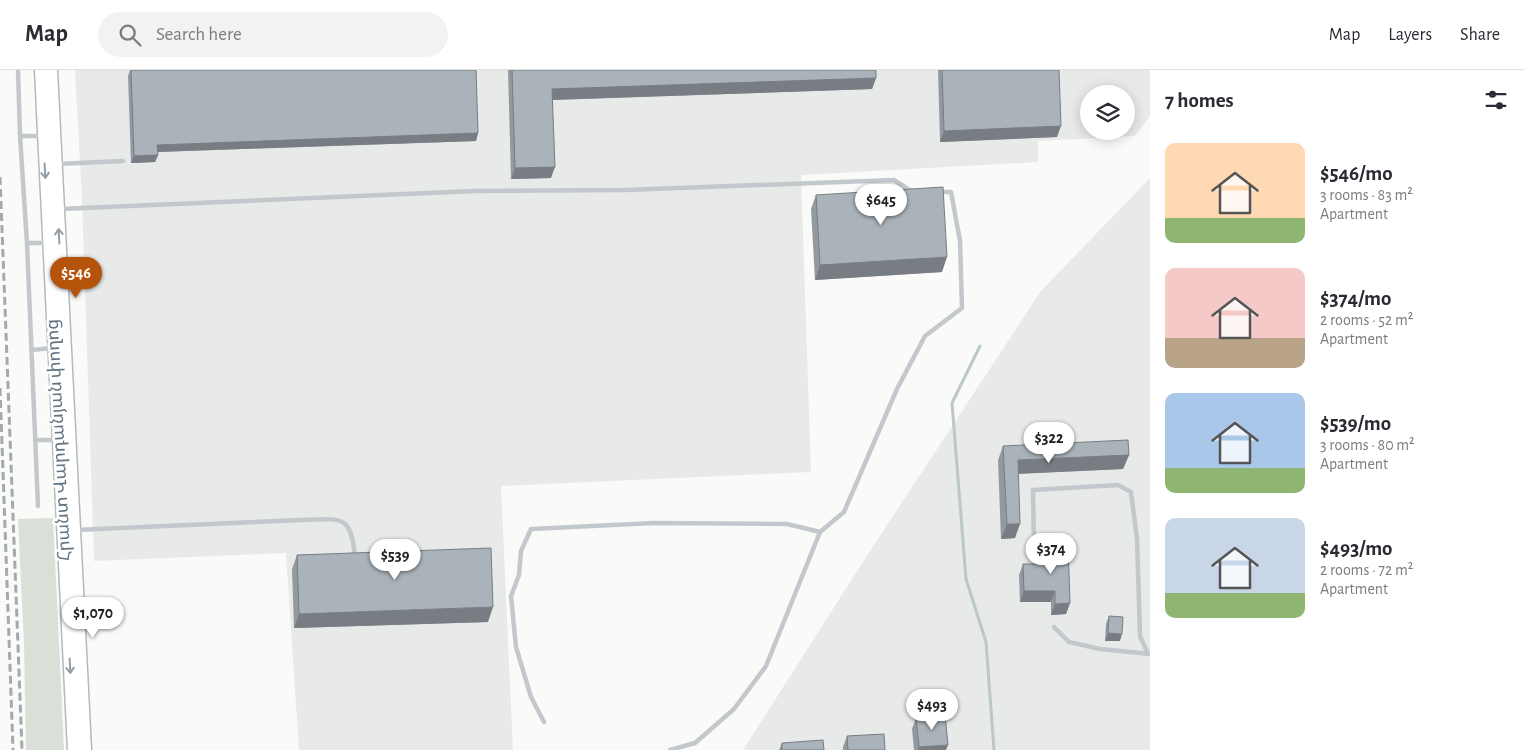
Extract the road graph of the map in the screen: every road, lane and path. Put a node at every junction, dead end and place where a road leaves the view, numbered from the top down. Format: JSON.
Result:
{"nodes":[{"id":1,"x":18,"y":70,"type":"edge"},
{"id":2,"x":41,"y":70,"type":"edge"},
{"id":3,"x":51,"y":70,"type":"edge"},
{"id":4,"x":20,"y":136,"type":"junction"},
{"id":5,"x":44,"y":136,"type":"junction"},
{"id":6,"x":123,"y":161,"type":"dead end"},
{"id":7,"x":56,"y":164,"type":"junction"},
{"id":8,"x":918,"y":191,"type":"edge"},
{"id":9,"x":935,"y":191,"type":"edge"},
{"id":10,"x":58,"y":209,"type":"junction"},
{"id":11,"x":27,"y":243,"type":"junction"},
{"id":12,"x":49,"y":243,"type":"junction"},
{"id":13,"x":54,"y":348,"type":"junction"},
{"id":14,"x":31,"y":350,"type":"junction"},
{"id":15,"x":35,"y":440,"type":"junction"},
{"id":16,"x":59,"y":440,"type":"junction"},
{"id":17,"x":38,"y":506,"type":"dead end"},
{"id":18,"x":74,"y":530,"type":"junction"},
{"id":19,"x":820,"y":532,"type":"junction"},
{"id":20,"x":1034,"y":546,"type":"dead end"},
{"id":21,"x":355,"y":561,"type":"edge"},
{"id":22,"x":1054,"y":627,"type":"dead end"},
{"id":23,"x":1149,"y":654,"type":"edge"},
{"id":24,"x":544,"y":722,"type":"dead end"},
{"id":25,"x":74,"y":750,"type":"edge"},
{"id":26,"x":85,"y":750,"type":"edge"},
{"id":27,"x":670,"y":750,"type":"edge"}],
"edges":[{"from":1,"to":4,"type":"lane"},
{"from":2,"to":5,"type":"main road","name":"Հրանտ Վարդանյան փողոց"},
{"from":3,"to":7,"type":"main road","name":"Հրանտ Վարդանյան փողոց"},
{"from":4,"to":5,"type":"lane"},
{"from":4,"to":11,"type":"lane"},
{"from":5,"to":12,"type":"main road","name":"Հրանտ Վարդանյան փողոց","one_way":true},
{"from":6,"to":7,"type":"lane"},
{"from":7,"to":10,"type":"main road","name":"Հրանտ Վարդանյան փողոց"},
{"from":8,"to":10,"type":"lane"},
{"from":9,"to":19,"type":"lane"},
{"from":18,"to":10,"type":"main road","name":"Հրանտ Վարդանյան փողոց","one_way":true},
{"from":11,"to":12,"type":"lane"},
{"from":11,"to":14,"type":"lane"},
{"from":12,"to":13,"type":"main road","name":"Հրանտ Վարդանյան փողոց"},
{"from":13,"to":14,"type":"lane"},
{"from":13,"to":16,"type":"main road","name":"Հրանտ Վարդանյան փողոց"},
{"from":14,"to":15,"type":"lane"},
{"from":15,"to":16,"type":"lane"},
{"from":15,"to":17,"type":"lane"},
{"from":16,"to":25,"type":"main road","name":"Հրանտ Վարդանյան փողոց","one_way":true},
{"from":18,"to":21,"type":"lane"},
{"from":18,"to":26,"type":"main road","name":"Հրանտ Վարդանյան փողոց"},
{"from":19,"to":24,"type":"lane"},
{"from":19,"to":27,"type":"lane"},
{"from":20,"to":23,"type":"lane"},
{"from":22,"to":23,"type":"lane"}]}
